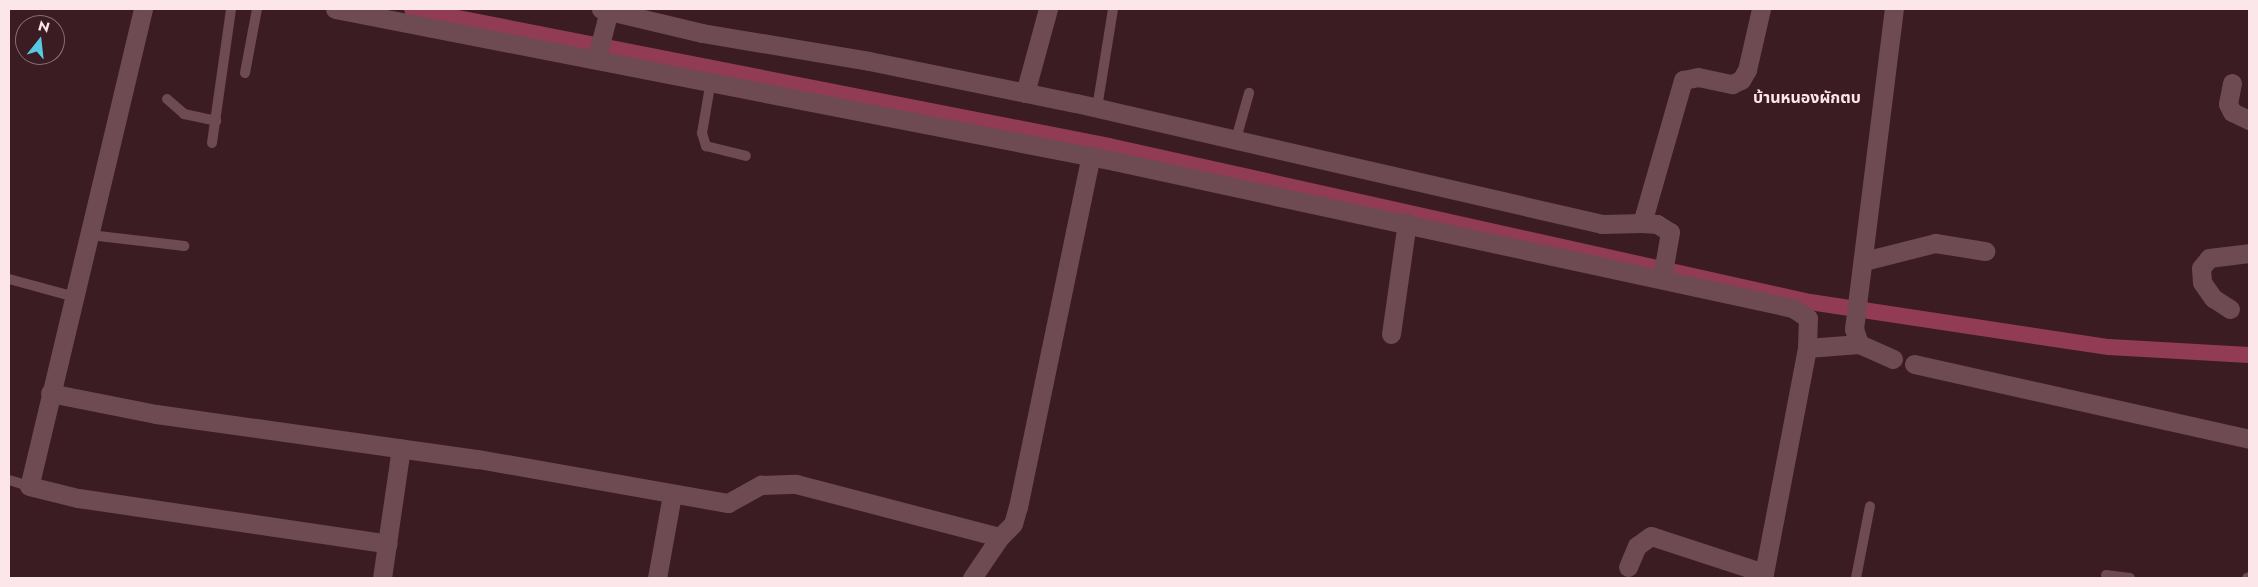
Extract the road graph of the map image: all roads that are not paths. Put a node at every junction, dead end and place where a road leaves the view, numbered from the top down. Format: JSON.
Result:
{"nodes":[{"id":1,"x":143,"y":9,"type":"edge"},
{"id":2,"x":231,"y":9,"type":"edge"},
{"id":3,"x":258,"y":9,"type":"edge"},
{"id":4,"x":335,"y":9,"type":"edge"},
{"id":5,"x":1048,"y":9,"type":"edge"},
{"id":6,"x":1113,"y":9,"type":"edge"},
{"id":7,"x":1761,"y":9,"type":"edge"},
{"id":8,"x":1894,"y":9,"type":"edge"},
{"id":9,"x":606,"y":11,"type":"edge"},
{"id":10,"x":598,"y":55,"type":"junction"},
{"id":11,"x":245,"y":73,"type":"dead end"},
{"id":12,"x":711,"y":80,"type":"junction"},
{"id":13,"x":2232,"y":83,"type":"dead end"},
{"id":14,"x":1249,"y":92,"type":"dead end"},
{"id":15,"x":1025,"y":93,"type":"junction"},
{"id":16,"x":167,"y":99,"type":"dead end"},
{"id":17,"x":1097,"y":108,"type":"junction"},
{"id":18,"x":2249,"y":120,"type":"edge"},
{"id":19,"x":216,"y":122,"type":"junction"},
{"id":20,"x":1236,"y":139,"type":"junction"},
{"id":21,"x":212,"y":143,"type":"dead end"},
{"id":22,"x":746,"y":156,"type":"dead end"},
{"id":23,"x":1091,"y":156,"type":"junction"},
{"id":24,"x":1407,"y":222,"type":"junction"},
{"id":25,"x":1642,"y":223,"type":"junction"},
{"id":26,"x":90,"y":235,"type":"junction"},
{"id":27,"x":184,"y":246,"type":"dead end"},
{"id":28,"x":1985,"y":252,"type":"dead end"},
{"id":29,"x":2249,"y":253,"type":"edge"},
{"id":30,"x":1864,"y":267,"type":"junction"},
{"id":31,"x":1662,"y":276,"type":"junction"},
{"id":32,"x":9,"y":279,"type":"edge"},
{"id":33,"x":75,"y":297,"type":"junction"},
{"id":34,"x":2230,"y":309,"type":"dead end"},
{"id":35,"x":1391,"y":334,"type":"dead end"},
{"id":36,"x":1857,"y":336,"type":"junction"},
{"id":37,"x":1807,"y":348,"type":"junction"},
{"id":38,"x":1893,"y":359,"type":"dead end"},
{"id":39,"x":1914,"y":364,"type":"dead end"},
{"id":40,"x":50,"y":393,"type":"junction"},
{"id":41,"x":2249,"y":440,"type":"edge"},
{"id":42,"x":402,"y":448,"type":"junction"},
{"id":43,"x":9,"y":480,"type":"edge"},
{"id":44,"x":30,"y":486,"type":"junction"},
{"id":45,"x":672,"y":495,"type":"junction"},
{"id":46,"x":1870,"y":506,"type":"dead end"},
{"id":47,"x":1000,"y":537,"type":"junction"},
{"id":48,"x":388,"y":544,"type":"junction"},
{"id":49,"x":1628,"y":566,"type":"dead end"},
{"id":50,"x":2106,"y":575,"type":"dead end"},
{"id":51,"x":1764,"y":576,"type":"edge"},
{"id":52,"x":382,"y":578,"type":"edge"},
{"id":53,"x":657,"y":578,"type":"edge"},
{"id":54,"x":972,"y":578,"type":"edge"},
{"id":55,"x":1856,"y":578,"type":"edge"},
{"id":56,"x":2130,"y":578,"type":"edge"}],
"edges":[{"from":1,"to":26,"type":"street"},
{"from":2,"to":19,"type":"lane"},
{"from":3,"to":11,"type":"lane"},
{"from":4,"to":10,"type":"street"},
{"from":5,"to":15,"type":"street"},
{"from":6,"to":17,"type":"lane"},
{"from":7,"to":25,"type":"street"},
{"from":8,"to":30,"type":"street"},
{"from":9,"to":10,"type":"street"},
{"from":9,"to":15,"type":"street"},
{"from":10,"to":12,"type":"street"},
{"from":12,"to":22,"type":"lane"},
{"from":12,"to":23,"type":"street"},
{"from":13,"to":18,"type":"street"},
{"from":14,"to":20,"type":"lane"},
{"from":15,"to":17,"type":"street"},
{"from":16,"to":19,"type":"lane"},
{"from":17,"to":20,"type":"street"},
{"from":19,"to":21,"type":"lane"},
{"from":20,"to":25,"type":"street"},
{"from":23,"to":24,"type":"street"},
{"from":23,"to":47,"type":"street"},
{"from":24,"to":31,"type":"street"},
{"from":24,"to":35,"type":"street"},
{"from":25,"to":31,"type":"street"},
{"from":26,"to":27,"type":"lane"},
{"from":26,"to":33,"type":"street"},
{"from":28,"to":30,"type":"street"},
{"from":29,"to":34,"type":"street"},
{"from":30,"to":36,"type":"street"},
{"from":31,"to":37,"type":"street"},
{"from":32,"to":33,"type":"lane"},
{"from":33,"to":40,"type":"street"},
{"from":36,"to":37,"type":"street"},
{"from":36,"to":38,"type":"street"},
{"from":37,"to":51,"type":"street"},
{"from":39,"to":41,"type":"street"},
{"from":40,"to":42,"type":"street"},
{"from":40,"to":44,"type":"street"},
{"from":42,"to":45,"type":"street"},
{"from":42,"to":48,"type":"street"},
{"from":43,"to":44,"type":"lane"},
{"from":44,"to":48,"type":"street"},
{"from":45,"to":47,"type":"street"},
{"from":45,"to":53,"type":"street"},
{"from":46,"to":55,"type":"lane"},
{"from":47,"to":54,"type":"street"},
{"from":48,"to":52,"type":"street"},
{"from":49,"to":51,"type":"street"},
{"from":50,"to":56,"type":"lane"}]}
